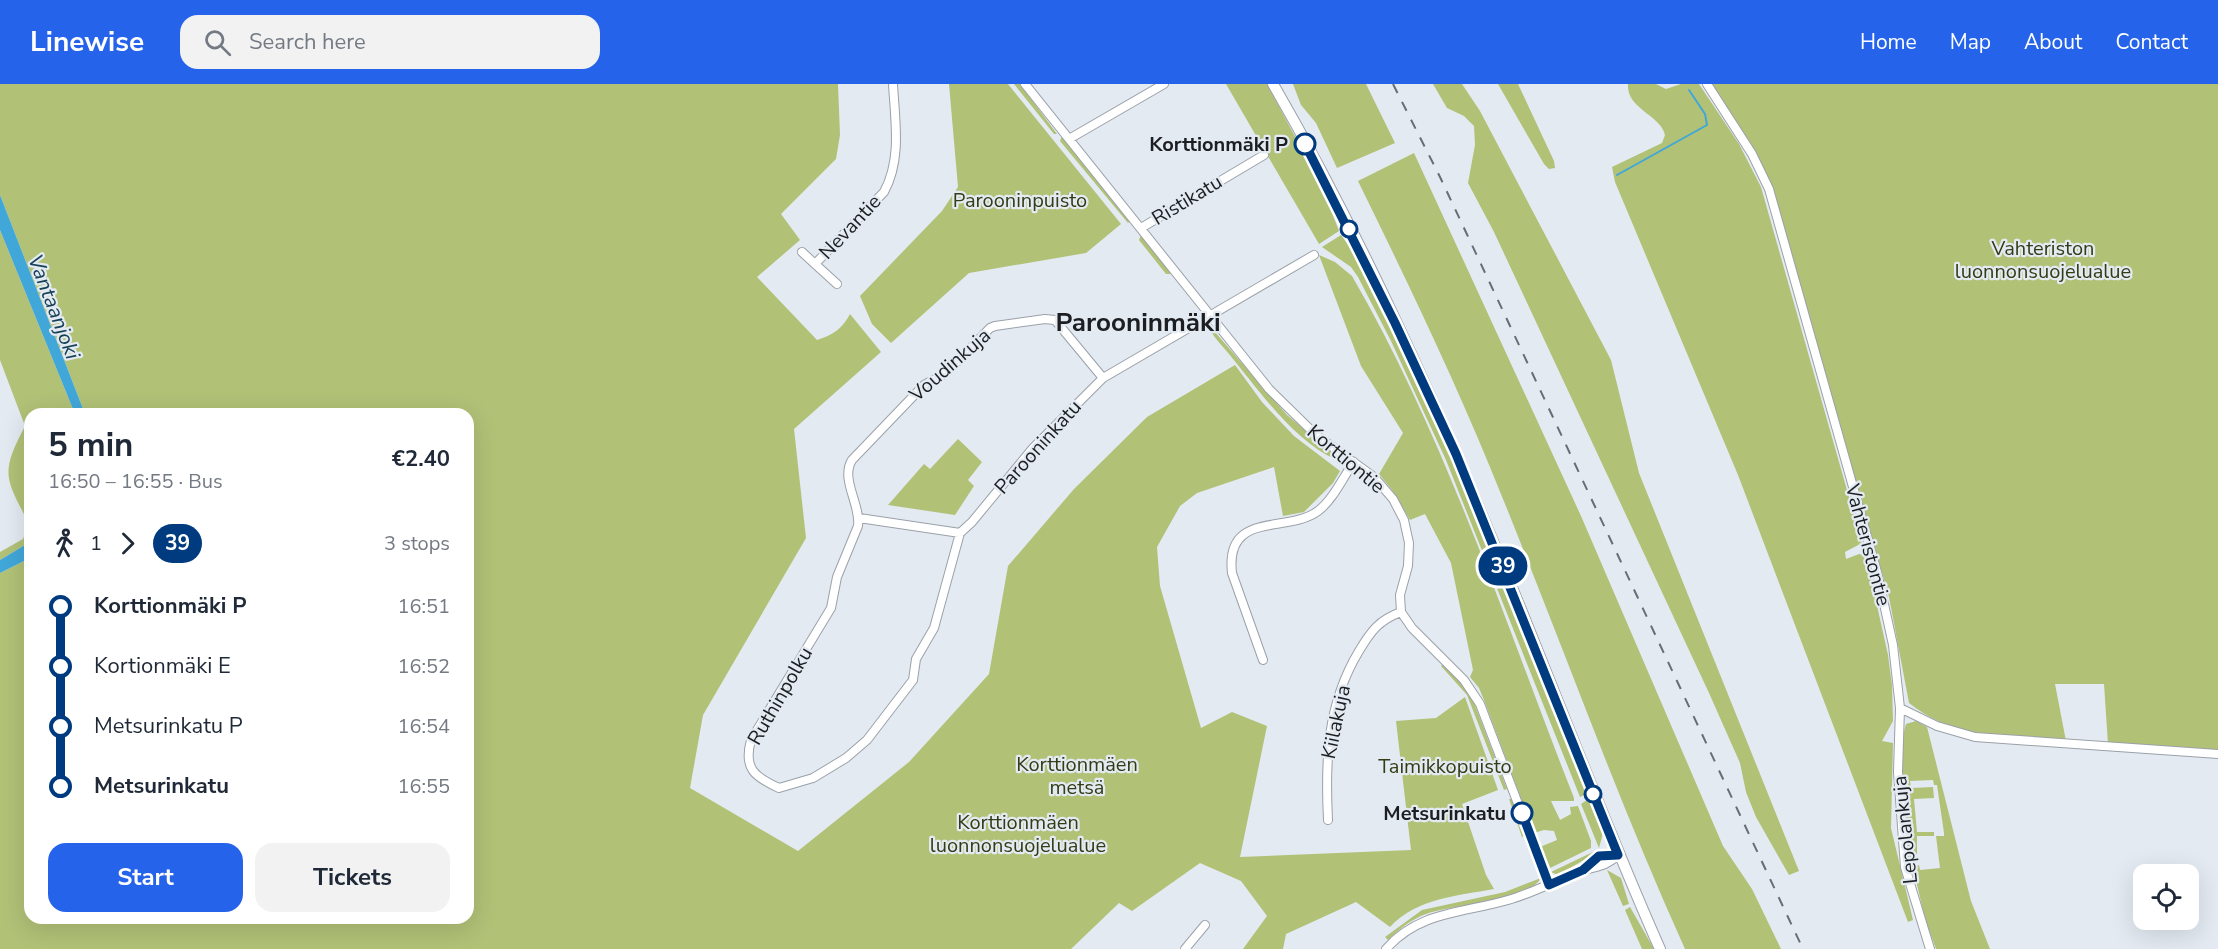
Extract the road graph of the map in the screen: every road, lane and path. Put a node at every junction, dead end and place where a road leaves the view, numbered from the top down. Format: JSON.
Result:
{"nodes":[{"id":1,"x":893,"y":84,"type":"edge"},
{"id":2,"x":1025,"y":84,"type":"edge"},
{"id":3,"x":1164,"y":84,"type":"edge"},
{"id":4,"x":1273,"y":84,"type":"edge"},
{"id":5,"x":1707,"y":84,"type":"edge"},
{"id":6,"x":1069,"y":139,"type":"junction"},
{"id":7,"x":1264,"y":156,"type":"dead end"},
{"id":8,"x":1141,"y":228,"type":"junction"},
{"id":9,"x":802,"y":252,"type":"dead end"},
{"id":10,"x":1314,"y":255,"type":"dead end"},
{"id":11,"x":815,"y":264,"type":"junction"},
{"id":12,"x":837,"y":285,"type":"dead end"},
{"id":13,"x":1211,"y":315,"type":"junction"},
{"id":14,"x":1103,"y":378,"type":"junction"},
{"id":15,"x":1354,"y":462,"type":"junction"},
{"id":16,"x":859,"y":518,"type":"junction"},
{"id":17,"x":960,"y":533,"type":"junction"},
{"id":18,"x":1401,"y":612,"type":"junction"},
{"id":19,"x":1263,"y":660,"type":"dead end"},
{"id":20,"x":1900,"y":708,"type":"junction"},
{"id":21,"x":2218,"y":754,"type":"edge"},
{"id":22,"x":1328,"y":820,"type":"dead end"},
{"id":23,"x":1618,"y":855,"type":"junction"},
{"id":24,"x":1549,"y":885,"type":"junction"},
{"id":25,"x":1205,"y":925,"type":"dead end"},
{"id":26,"x":1185,"y":949,"type":"edge"},
{"id":27,"x":1386,"y":949,"type":"edge"},
{"id":28,"x":1660,"y":949,"type":"edge"},
{"id":29,"x":1930,"y":949,"type":"edge"}],
"edges":[{"from":1,"to":11,"type":"street","name":"Nevantie"},
{"from":2,"to":6,"type":"street","name":"Korttiontie"},
{"from":3,"to":6,"type":"street"},
{"from":4,"to":23,"type":"street"},
{"from":5,"to":20,"type":"street","name":"Vahteristontie"},
{"from":6,"to":8,"type":"street","name":"Korttiontie"},
{"from":7,"to":8,"type":"street","name":"Ristikatu"},
{"from":8,"to":13,"type":"street","name":"Korttiontie"},
{"from":9,"to":11,"type":"street","name":"Nevantie"},
{"from":10,"to":13,"type":"street","name":"Parooninkatu"},
{"from":11,"to":12,"type":"street","name":"Nevantie"},
{"from":13,"to":14,"type":"street","name":"Parooninkatu"},
{"from":13,"to":15,"type":"street","name":"Korttiontie"},
{"from":14,"to":16,"type":"street","name":"Voudinkuja"},
{"from":14,"to":17,"type":"street","name":"Parooninkatu"},
{"from":15,"to":18,"type":"street","name":"Korttiontie"},
{"from":15,"to":19,"type":"street"},
{"from":16,"to":17,"type":"street"},
{"from":16,"to":17,"type":"street","name":"Ruthinpolku"},
{"from":18,"to":22,"type":"street","name":"Kiilakuja"},
{"from":18,"to":24,"type":"street"},
{"from":20,"to":21,"type":"street"},
{"from":20,"to":29,"type":"street","name":"Lepolankuja"},
{"from":23,"to":24,"type":"street"},
{"from":23,"to":28,"type":"street"},
{"from":24,"to":27,"type":"street"},
{"from":25,"to":26,"type":"street"}]}
